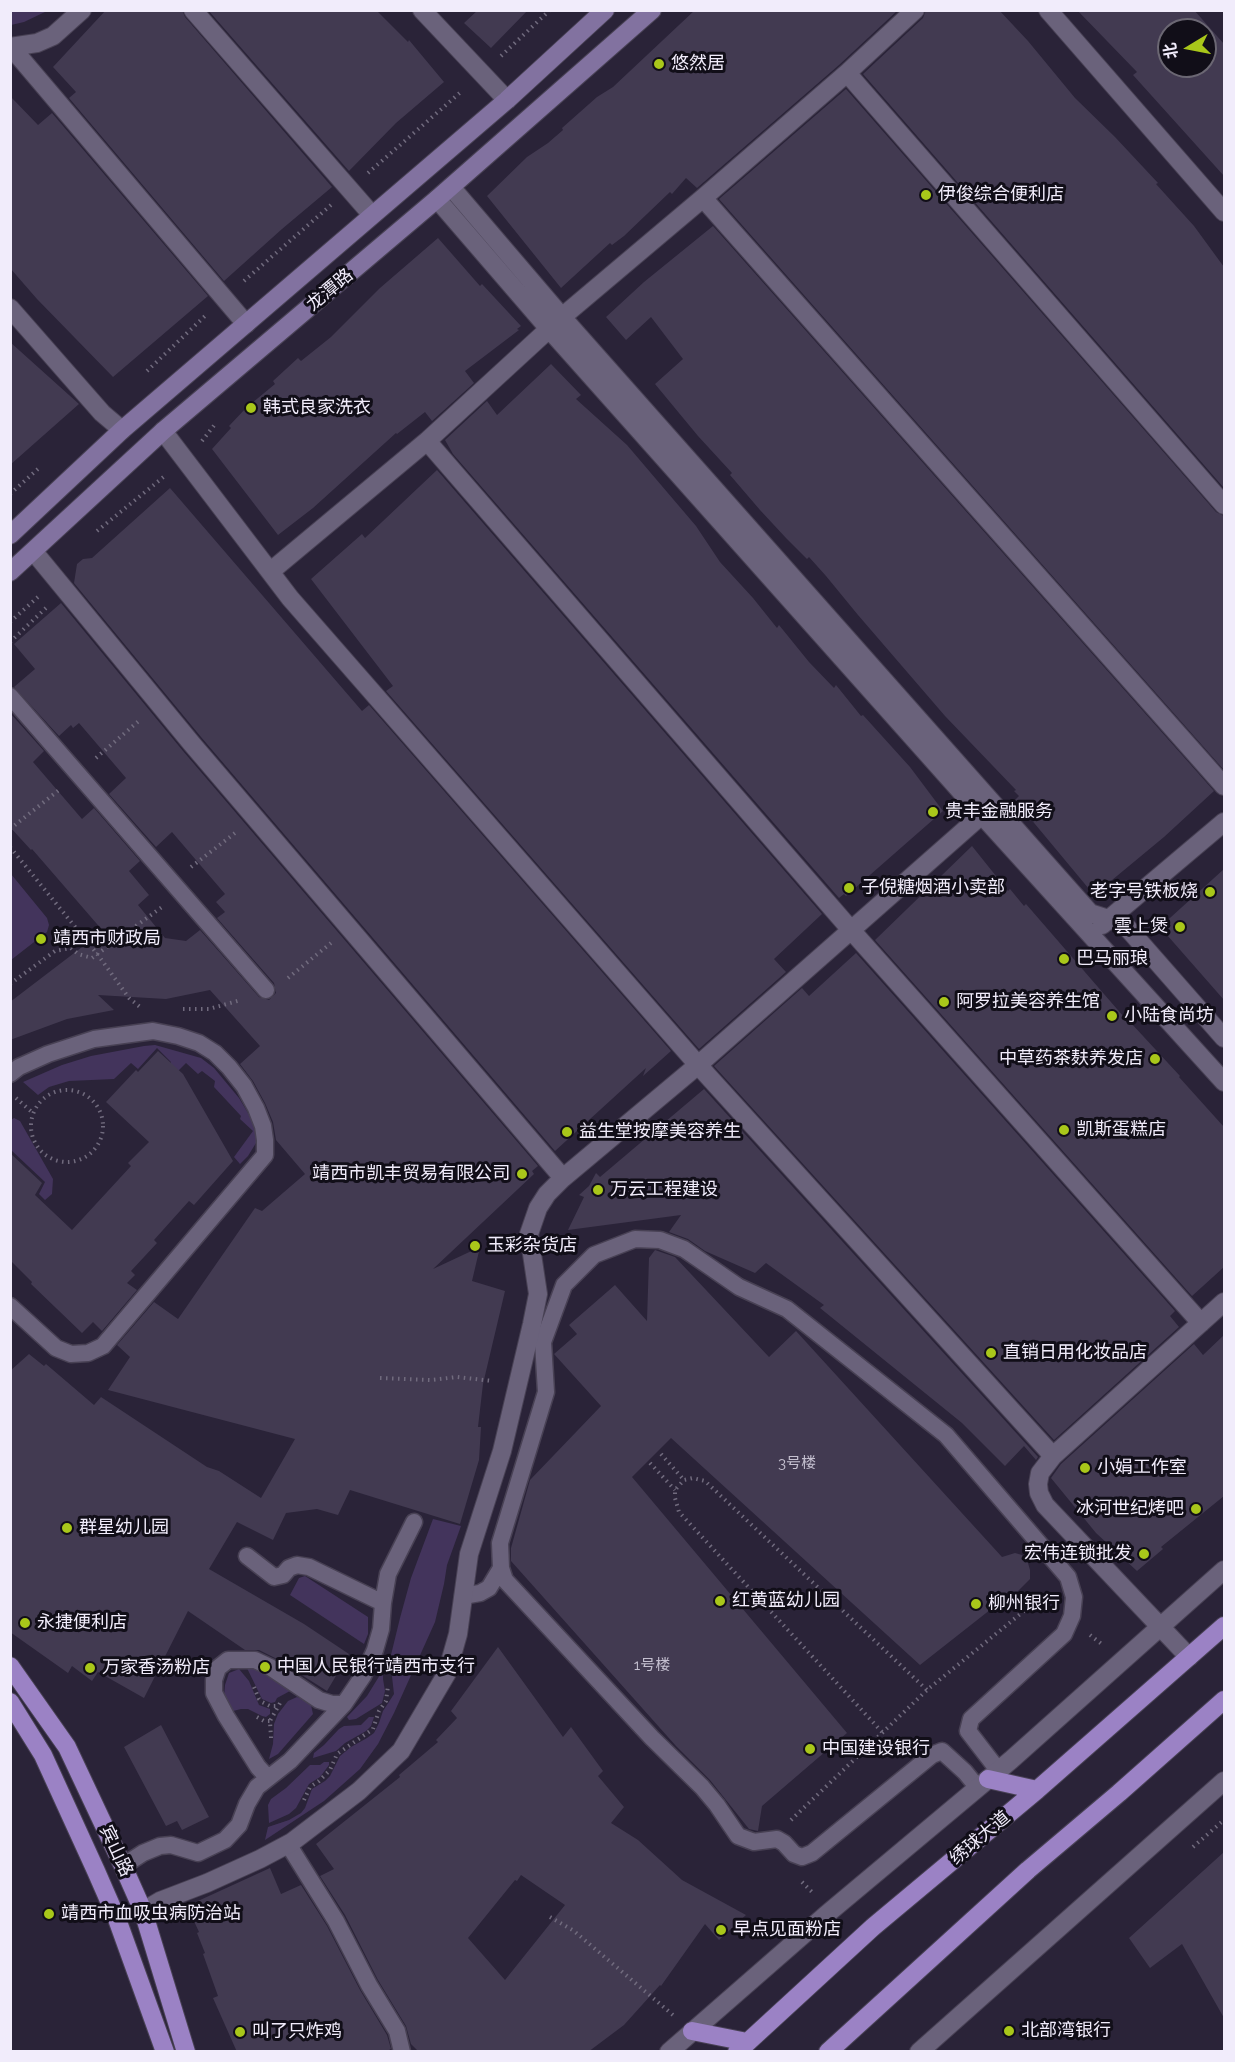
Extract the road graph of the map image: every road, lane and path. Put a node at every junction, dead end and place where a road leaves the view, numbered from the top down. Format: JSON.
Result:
{"nodes":[{"id":1,"x":82,"y":10,"type":"edge"},
{"id":2,"x":193,"y":10,"type":"edge"},
{"id":3,"x":422,"y":10,"type":"edge"},
{"id":4,"x":550,"y":10,"type":"edge"},
{"id":5,"x":605,"y":10,"type":"edge"},
{"id":6,"x":652,"y":10,"type":"edge"},
{"id":7,"x":915,"y":10,"type":"edge"},
{"id":8,"x":1048,"y":10,"type":"edge"},
{"id":9,"x":11,"y":47,"type":"edge"},
{"id":10,"x":847,"y":73,"type":"junction"},
{"id":11,"x":481,"y":74,"type":"junction"},
{"id":12,"x":507,"y":100,"type":"junction"},
{"id":13,"x":451,"y":187,"type":"junction"},
{"id":14,"x":349,"y":189,"type":"junction"},
{"id":15,"x":703,"y":198,"type":"junction"},
{"id":16,"x":437,"y":199,"type":"junction"},
{"id":17,"x":1224,"y":212,"type":"edge"},
{"id":18,"x":372,"y":215,"type":"junction"},
{"id":19,"x":225,"y":298,"type":"junction"},
{"id":20,"x":10,"y":308,"type":"edge"},
{"id":21,"x":555,"y":323,"type":"junction"},
{"id":22,"x":246,"y":324,"type":"junction"},
{"id":23,"x":143,"y":375,"type":"dead end"},
{"id":24,"x":223,"y":417,"type":"dead end"},
{"id":25,"x":122,"y":430,"type":"junction"},
{"id":26,"x":163,"y":431,"type":"junction"},
{"id":27,"x":427,"y":441,"type":"junction"},
{"id":28,"x":184,"y":458,"type":"junction"},
{"id":29,"x":1224,"y":505,"type":"edge"},
{"id":30,"x":10,"y":534,"type":"edge"},
{"id":31,"x":91,"y":536,"type":"dead end"},
{"id":32,"x":34,"y":552,"type":"junction"},
{"id":33,"x":271,"y":571,"type":"junction"},
{"id":34,"x":10,"y":572,"type":"edge"},
{"id":35,"x":56,"y":579,"type":"junction"},
{"id":36,"x":51,"y":604,"type":"dead end"},
{"id":37,"x":10,"y":622,"type":"edge"},
{"id":38,"x":10,"y":642,"type":"edge"},
{"id":39,"x":10,"y":696,"type":"edge"},
{"id":40,"x":143,"y":717,"type":"dead end"},
{"id":41,"x":78,"y":774,"type":"junction"},
{"id":42,"x":1224,"y":786,"type":"edge"},
{"id":43,"x":987,"y":810,"type":"junction"},
{"id":44,"x":1224,"y":822,"type":"edge"},
{"id":45,"x":10,"y":829,"type":"edge"},
{"id":46,"x":238,"y":831,"type":"dead end"},
{"id":47,"x":10,"y":847,"type":"edge"},
{"id":48,"x":177,"y":888,"type":"junction"},
{"id":49,"x":1107,"y":920,"type":"junction"},
{"id":50,"x":851,"y":930,"type":"junction"},
{"id":51,"x":1091,"y":935,"type":"junction"},
{"id":52,"x":336,"y":938,"type":"dead end"},
{"id":53,"x":98,"y":955,"type":"junction"},
{"id":54,"x":10,"y":984,"type":"edge"},
{"id":55,"x":266,"y":990,"type":"junction"},
{"id":56,"x":146,"y":1008,"type":"dead end"},
{"id":57,"x":175,"y":1008,"type":"dead end"},
{"id":58,"x":1224,"y":1038,"type":"edge"},
{"id":59,"x":698,"y":1065,"type":"junction"},
{"id":60,"x":10,"y":1074,"type":"edge"},
{"id":61,"x":1224,"y":1082,"type":"edge"},
{"id":62,"x":10,"y":1093,"type":"edge"},
{"id":63,"x":33,"y":1113,"type":"junction"},
{"id":64,"x":563,"y":1178,"type":"junction"},
{"id":65,"x":1224,"y":1302,"type":"edge"},
{"id":66,"x":10,"y":1306,"type":"edge"},
{"id":67,"x":1200,"y":1323,"type":"junction"},
{"id":68,"x":380,"y":1378,"type":"dead end"},
{"id":69,"x":518,"y":1390,"type":"junction"},
{"id":70,"x":661,"y":1454,"type":"dead end"},
{"id":71,"x":1053,"y":1456,"type":"junction"},
{"id":72,"x":650,"y":1463,"type":"dead end"},
{"id":73,"x":684,"y":1480,"type":"junction"},
{"id":74,"x":675,"y":1490,"type":"junction"},
{"id":75,"x":414,"y":1522,"type":"dead end"},
{"id":76,"x":247,"y":1556,"type":"dead end"},
{"id":77,"x":501,"y":1568,"type":"junction"},
{"id":78,"x":1224,"y":1570,"type":"edge"},
{"id":79,"x":463,"y":1596,"type":"junction"},
{"id":80,"x":383,"y":1603,"type":"junction"},
{"id":81,"x":1072,"y":1616,"type":"junction"},
{"id":82,"x":1224,"y":1626,"type":"edge"},
{"id":83,"x":1162,"y":1628,"type":"junction"},
{"id":84,"x":1107,"y":1648,"type":"dead end"},
{"id":85,"x":1189,"y":1657,"type":"junction"},
{"id":86,"x":10,"y":1666,"type":"edge"},
{"id":87,"x":300,"y":1688,"type":"junction"},
{"id":88,"x":927,"y":1690,"type":"junction"},
{"id":89,"x":1224,"y":1700,"type":"edge"},
{"id":90,"x":10,"y":1702,"type":"edge"},
{"id":91,"x":344,"y":1704,"type":"junction"},
{"id":92,"x":882,"y":1732,"type":"junction"},
{"id":93,"x":265,"y":1775,"type":"junction"},
{"id":94,"x":988,"y":1779,"type":"junction"},
{"id":95,"x":1224,"y":1781,"type":"edge"},
{"id":96,"x":1037,"y":1790,"type":"junction"},
{"id":97,"x":777,"y":1839,"type":"junction"},
{"id":98,"x":288,"y":1844,"type":"junction"},
{"id":99,"x":123,"y":1866,"type":"junction"},
{"id":100,"x":800,"y":1880,"type":"dead end"},
{"id":101,"x":821,"y":1900,"type":"dead end"},
{"id":102,"x":143,"y":1911,"type":"junction"},
{"id":103,"x":550,"y":1917,"type":"dead end"},
{"id":104,"x":686,"y":2026,"type":"junction"},
{"id":105,"x":742,"y":2047,"type":"edge"},
{"id":106,"x":165,"y":2052,"type":"edge"},
{"id":107,"x":186,"y":2052,"type":"edge"},
{"id":108,"x":402,"y":2052,"type":"edge"},
{"id":109,"x":669,"y":2052,"type":"edge"},
{"id":110,"x":828,"y":2052,"type":"edge"},
{"id":111,"x":919,"y":2052,"type":"edge"}],
"edges":[{"from":1,"to":9,"type":"street"},
{"from":2,"to":14,"type":"street"},
{"from":3,"to":11,"type":"street"},
{"from":4,"to":11,"type":"path"},
{"from":5,"to":12,"type":"main road","name":"龙潭路"},
{"from":6,"to":13,"type":"main road","name":"龙潭路"},
{"from":7,"to":10,"type":"street"},
{"from":8,"to":17,"type":"street"},
{"from":9,"to":19,"type":"street"},
{"from":10,"to":15,"type":"street"},
{"from":10,"to":29,"type":"street"},
{"from":11,"to":12,"type":"street"},
{"from":11,"to":14,"type":"path"},
{"from":12,"to":18,"type":"main road","name":"龙潭路"},
{"from":13,"to":16,"type":"main road","name":"龙潭路"},
{"from":13,"to":21,"type":"street"},
{"from":14,"to":18,"type":"street"},
{"from":14,"to":19,"type":"path"},
{"from":15,"to":21,"type":"street"},
{"from":15,"to":42,"type":"street"},
{"from":16,"to":21,"type":"street"},
{"from":16,"to":26,"type":"main road","name":"龙潭路"},
{"from":18,"to":22,"type":"main road","name":"龙潭路"},
{"from":19,"to":22,"type":"street"},
{"from":19,"to":23,"type":"path"},
{"from":20,"to":25,"type":"street"},
{"from":21,"to":27,"type":"street"},
{"from":21,"to":43,"type":"street"},
{"from":22,"to":25,"type":"main road","name":"龙潭路"},
{"from":24,"to":28,"type":"path"},
{"from":25,"to":30,"type":"main road","name":"龙潭路"},
{"from":26,"to":28,"type":"street"},
{"from":26,"to":32,"type":"main road","name":"龙潭路"},
{"from":27,"to":33,"type":"street"},
{"from":27,"to":50,"type":"street"},
{"from":28,"to":31,"type":"path"},
{"from":28,"to":33,"type":"street"},
{"from":32,"to":34,"type":"main road","name":"龙潭路"},
{"from":32,"to":35,"type":"street"},
{"from":33,"to":59,"type":"street"},
{"from":35,"to":37,"type":"path"},
{"from":35,"to":64,"type":"street"},
{"from":36,"to":38,"type":"path"},
{"from":39,"to":41,"type":"lane"},
{"from":40,"to":41,"type":"path"},
{"from":41,"to":45,"type":"path"},
{"from":41,"to":48,"type":"lane"},
{"from":43,"to":49,"type":"street"},
{"from":43,"to":50,"type":"street"},
{"from":43,"to":51,"type":"street"},
{"from":44,"to":49,"type":"street"},
{"from":46,"to":48,"type":"path"},
{"from":47,"to":53,"type":"path"},
{"from":48,"to":53,"type":"path"},
{"from":48,"to":55,"type":"lane"},
{"from":49,"to":51,"type":"street"},
{"from":49,"to":58,"type":"street"},
{"from":50,"to":59,"type":"street"},
{"from":50,"to":67,"type":"street"},
{"from":51,"to":61,"type":"street"},
{"from":52,"to":55,"type":"path"},
{"from":53,"to":54,"type":"path"},
{"from":53,"to":56,"type":"path"},
{"from":55,"to":57,"type":"path"},
{"from":59,"to":64,"type":"street"},
{"from":59,"to":71,"type":"street"},
{"from":60,"to":66,"type":"lane"},
{"from":62,"to":63,"type":"path"},
{"from":63,"to":63,"type":"path"},
{"from":64,"to":69,"type":"street"},
{"from":65,"to":67,"type":"street"},
{"from":67,"to":71,"type":"street"},
{"from":68,"to":69,"type":"path"},
{"from":69,"to":79,"type":"street"},
{"from":70,"to":73,"type":"path"},
{"from":71,"to":83,"type":"street"},
{"from":72,"to":74,"type":"path"},
{"from":73,"to":74,"type":"path"},
{"from":73,"to":88,"type":"path"},
{"from":74,"to":92,"type":"path"},
{"from":75,"to":80,"type":"lane"},
{"from":76,"to":80,"type":"lane"},
{"from":77,"to":79,"type":"lane"},
{"from":77,"to":81,"type":"lane"},
{"from":77,"to":97,"type":"lane"},
{"from":78,"to":83,"type":"street"},
{"from":79,"to":98,"type":"street"},
{"from":80,"to":91,"type":"lane"},
{"from":81,"to":84,"type":"path"},
{"from":81,"to":88,"type":"path"},
{"from":81,"to":94,"type":"lane"},
{"from":82,"to":85,"type":"main road","name":"绣球大道"},
{"from":83,"to":85,"type":"street"},
{"from":83,"to":94,"type":"street"},
{"from":85,"to":96,"type":"main road","name":"绣球大道"},
{"from":86,"to":99,"type":"main road","name":"宾山路"},
{"from":87,"to":91,"type":"lane"},
{"from":87,"to":93,"type":"path"},
{"from":87,"to":93,"type":"lane"},
{"from":88,"to":92,"type":"path"},
{"from":89,"to":110,"type":"main road"},
{"from":90,"to":106,"type":"main road","name":"宾山路"},
{"from":91,"to":93,"type":"lane"},
{"from":92,"to":97,"type":"path"},
{"from":93,"to":99,"type":"lane"},
{"from":94,"to":96,"type":"main road"},
{"from":94,"to":97,"type":"lane"},
{"from":94,"to":104,"type":"street"},
{"from":95,"to":111,"type":"street"},
{"from":96,"to":105,"type":"main road","name":"绣球大道"},
{"from":98,"to":102,"type":"street"},
{"from":98,"to":108,"type":"lane"},
{"from":99,"to":102,"type":"main road","name":"宾山路"},
{"from":100,"to":101,"type":"path"},
{"from":102,"to":107,"type":"main road","name":"宾山路"},
{"from":103,"to":104,"type":"path"},
{"from":104,"to":105,"type":"main road"},
{"from":104,"to":109,"type":"street"}]}
